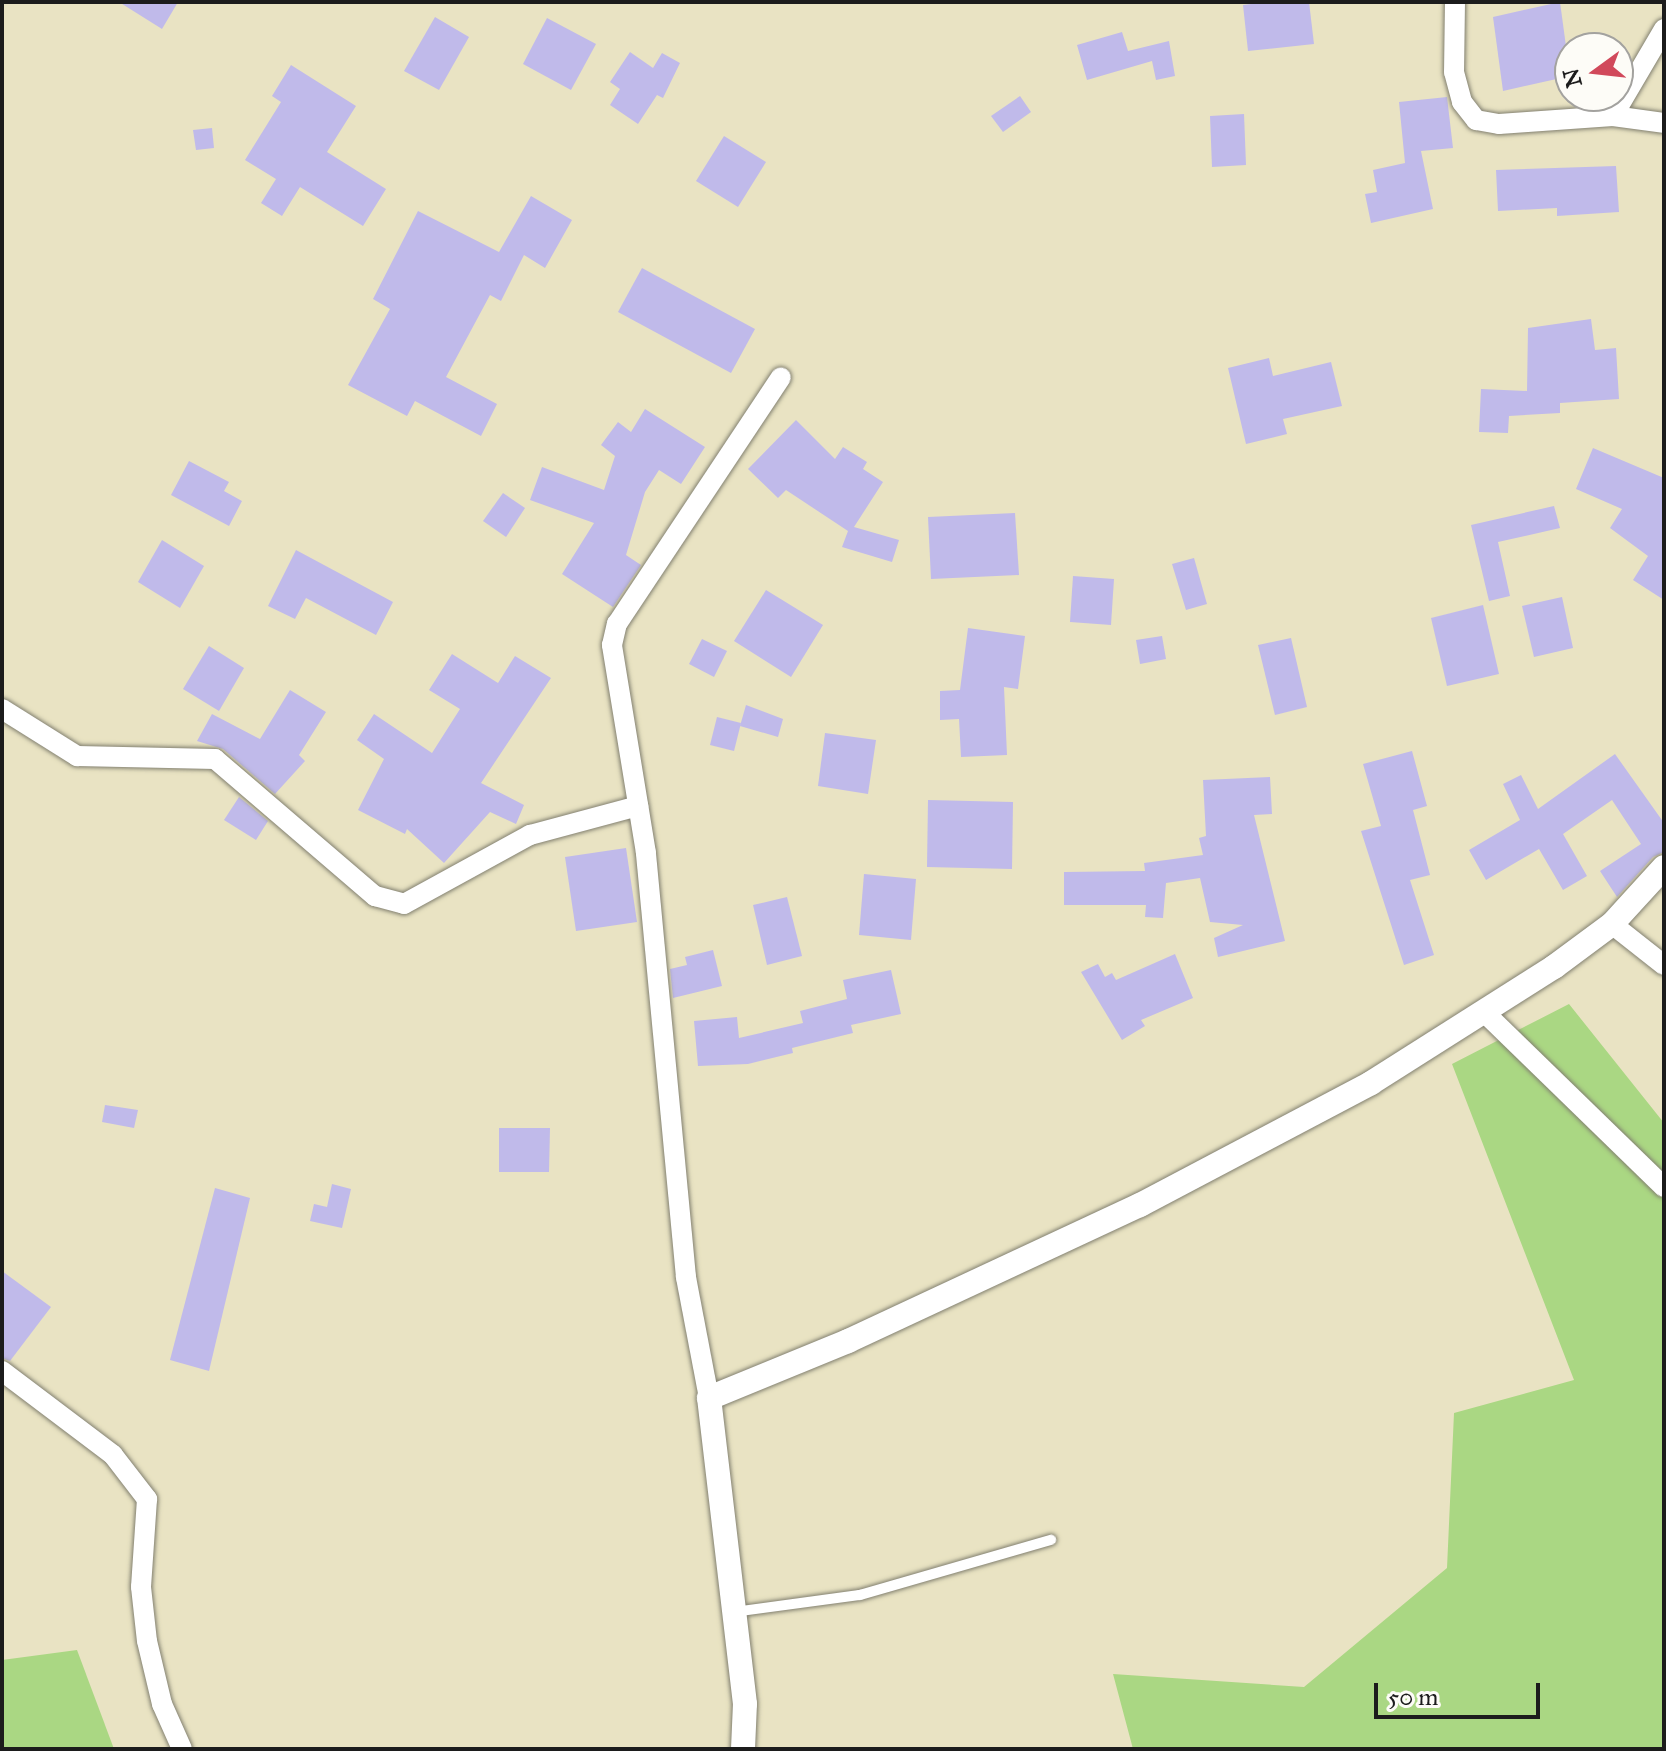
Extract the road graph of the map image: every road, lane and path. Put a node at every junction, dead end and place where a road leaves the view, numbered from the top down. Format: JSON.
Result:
{"nodes":[{"id":1,"x":1455,"y":2,"type":"edge"},
{"id":2,"x":1664,"y":29,"type":"edge"},
{"id":3,"x":1613,"y":116,"type":"junction"},
{"id":4,"x":1664,"y":123,"type":"edge"},
{"id":5,"x":781,"y":377,"type":"dead end"},
{"id":6,"x":2,"y":709,"type":"edge"},
{"id":7,"x":638,"y":806,"type":"junction"},
{"id":8,"x":1664,"y":867,"type":"edge"},
{"id":9,"x":1612,"y":924,"type":"junction"},
{"id":10,"x":1664,"y":965,"type":"edge"},
{"id":11,"x":1484,"y":1012,"type":"junction"},
{"id":12,"x":1664,"y":1187,"type":"edge"},
{"id":13,"x":2,"y":1371,"type":"edge"},
{"id":14,"x":709,"y":1398,"type":"junction"},
{"id":15,"x":1051,"y":1540,"type":"dead end"},
{"id":16,"x":734,"y":1612,"type":"junction"},
{"id":17,"x":182,"y":1749,"type":"edge"},
{"id":18,"x":743,"y":1749,"type":"edge"}],
"edges":[{"from":1,"to":3,"type":"street"},
{"from":2,"to":3,"type":"street"},
{"from":3,"to":4,"type":"street"},
{"from":5,"to":7,"type":"street"},
{"from":6,"to":7,"type":"street"},
{"from":7,"to":14,"type":"street"},
{"from":8,"to":9,"type":"street"},
{"from":9,"to":10,"type":"street"},
{"from":9,"to":11,"type":"street"},
{"from":11,"to":12,"type":"street"},
{"from":11,"to":14,"type":"street"},
{"from":13,"to":17,"type":"street"},
{"from":14,"to":16,"type":"street"},
{"from":15,"to":16,"type":"lane"},
{"from":16,"to":18,"type":"street"}]}
